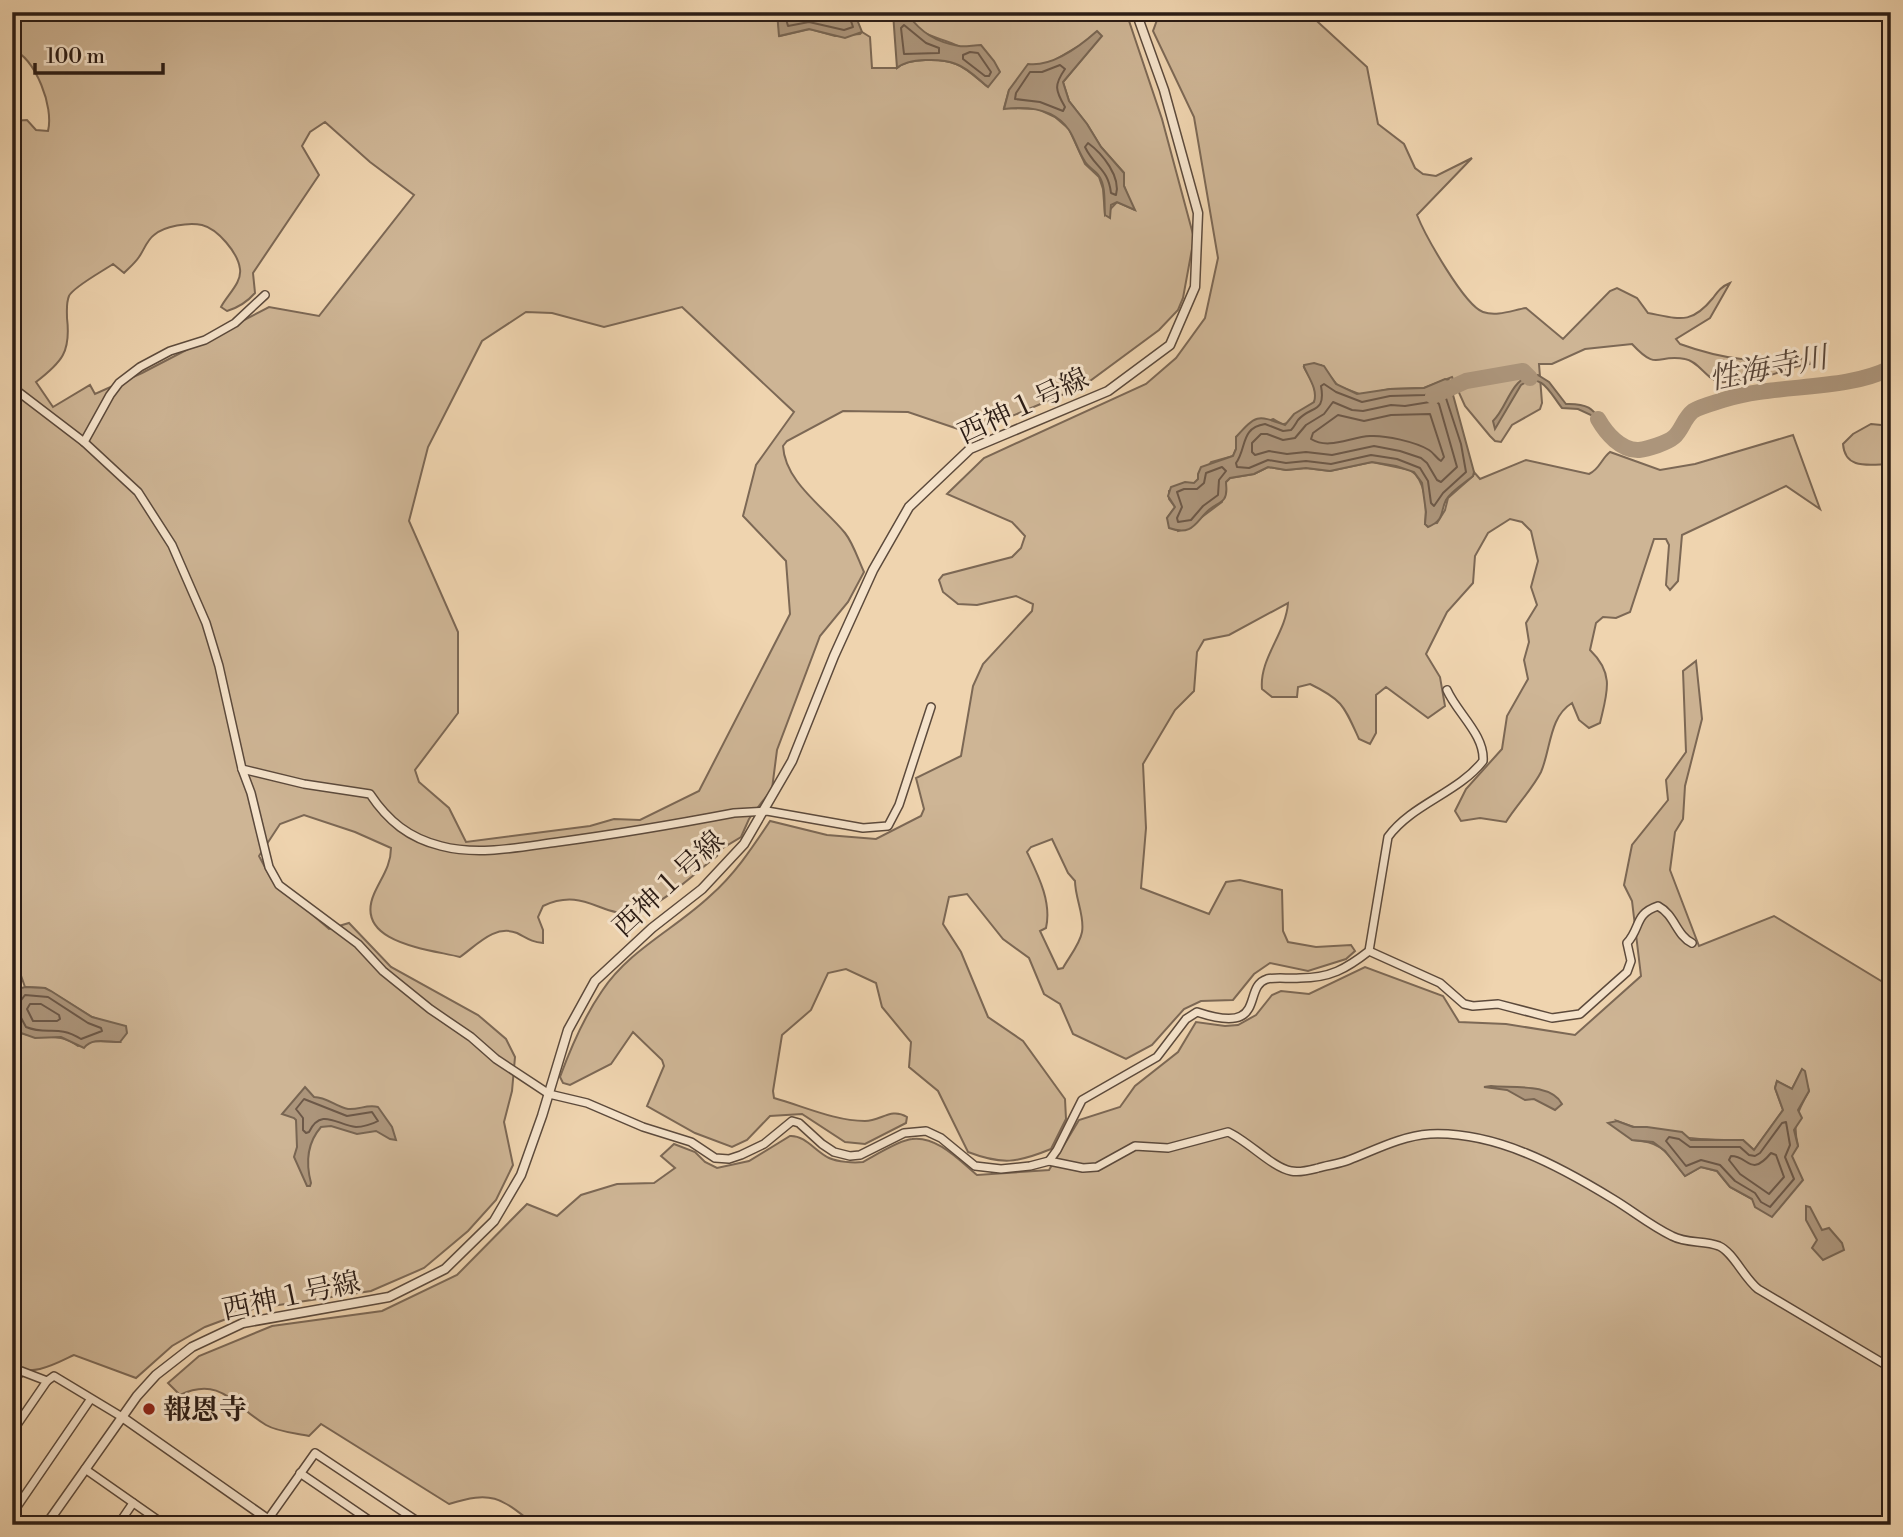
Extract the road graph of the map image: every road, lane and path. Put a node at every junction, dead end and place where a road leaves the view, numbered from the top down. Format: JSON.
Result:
{"nodes":[{"id":1,"x":1136,"y":12,"type":"edge"},
{"id":2,"x":265,"y":295,"type":"dead end"},
{"id":3,"x":12,"y":387,"type":"edge"},
{"id":4,"x":84,"y":443,"type":"junction"},
{"id":5,"x":1447,"y":690,"type":"dead end"},
{"id":6,"x":931,"y":707,"type":"dead end"},
{"id":7,"x":242,"y":769,"type":"junction"},
{"id":8,"x":763,"y":811,"type":"junction"},
{"id":9,"x":1692,"y":943,"type":"dead end"},
{"id":10,"x":1369,"y":951,"type":"junction"},
{"id":11,"x":549,"y":1094,"type":"junction"},
{"id":12,"x":1049,"y":1161,"type":"junction"},
{"id":13,"x":1891,"y":1368,"type":"edge"},
{"id":14,"x":47,"y":1381,"type":"junction"},
{"id":15,"x":12,"y":1384,"type":"edge"},
{"id":16,"x":90,"y":1400,"type":"junction"},
{"id":17,"x":122,"y":1417,"type":"junction"},
{"id":18,"x":12,"y":1432,"type":"edge"},
{"id":19,"x":85,"y":1469,"type":"junction"},
{"id":20,"x":300,"y":1473,"type":"junction"},
{"id":21,"x":133,"y":1503,"type":"junction"},
{"id":22,"x":12,"y":1514,"type":"edge"},
{"id":23,"x":266,"y":1522,"type":"edge"},
{"id":24,"x":46,"y":1525,"type":"edge"},
{"id":25,"x":118,"y":1525,"type":"edge"},
{"id":26,"x":165,"y":1525,"type":"edge"},
{"id":27,"x":276,"y":1525,"type":"edge"},
{"id":28,"x":376,"y":1525,"type":"edge"},
{"id":29,"x":423,"y":1525,"type":"edge"},
{"id":30,"x":451,"y":1525,"type":"edge"},
{"id":31,"x":457,"y":1525,"type":"edge"}],
"edges":[{"from":1,"to":8,"type":"street","name":"西神１号線"},
{"from":2,"to":4,"type":"street"},
{"from":3,"to":4,"type":"street"},
{"from":4,"to":7,"type":"street"},
{"from":5,"to":10,"type":"street"},
{"from":6,"to":8,"type":"street"},
{"from":7,"to":8,"type":"street"},
{"from":7,"to":11,"type":"street"},
{"from":8,"to":11,"type":"street","name":"西神１号線"},
{"from":9,"to":10,"type":"street"},
{"from":10,"to":12,"type":"street"},
{"from":11,"to":12,"type":"street"},
{"from":11,"to":17,"type":"street","name":"西神１号線"},
{"from":12,"to":13,"type":"street"},
{"from":14,"to":15,"type":"street"},
{"from":14,"to":16,"type":"street"},
{"from":14,"to":18,"type":"street"},
{"from":16,"to":17,"type":"street"},
{"from":16,"to":22,"type":"street"},
{"from":17,"to":19,"type":"street","name":"西神１号線"},
{"from":17,"to":23,"type":"street"},
{"from":19,"to":21,"type":"street"},
{"from":19,"to":24,"type":"street","name":"西神１号線"},
{"from":20,"to":23,"type":"street"},
{"from":20,"to":28,"type":"street"},
{"from":20,"to":29,"type":"street"},
{"from":21,"to":25,"type":"street"},
{"from":21,"to":26,"type":"street"},
{"from":23,"to":27,"type":"street"},
{"from":30,"to":31,"type":"street"}]}
